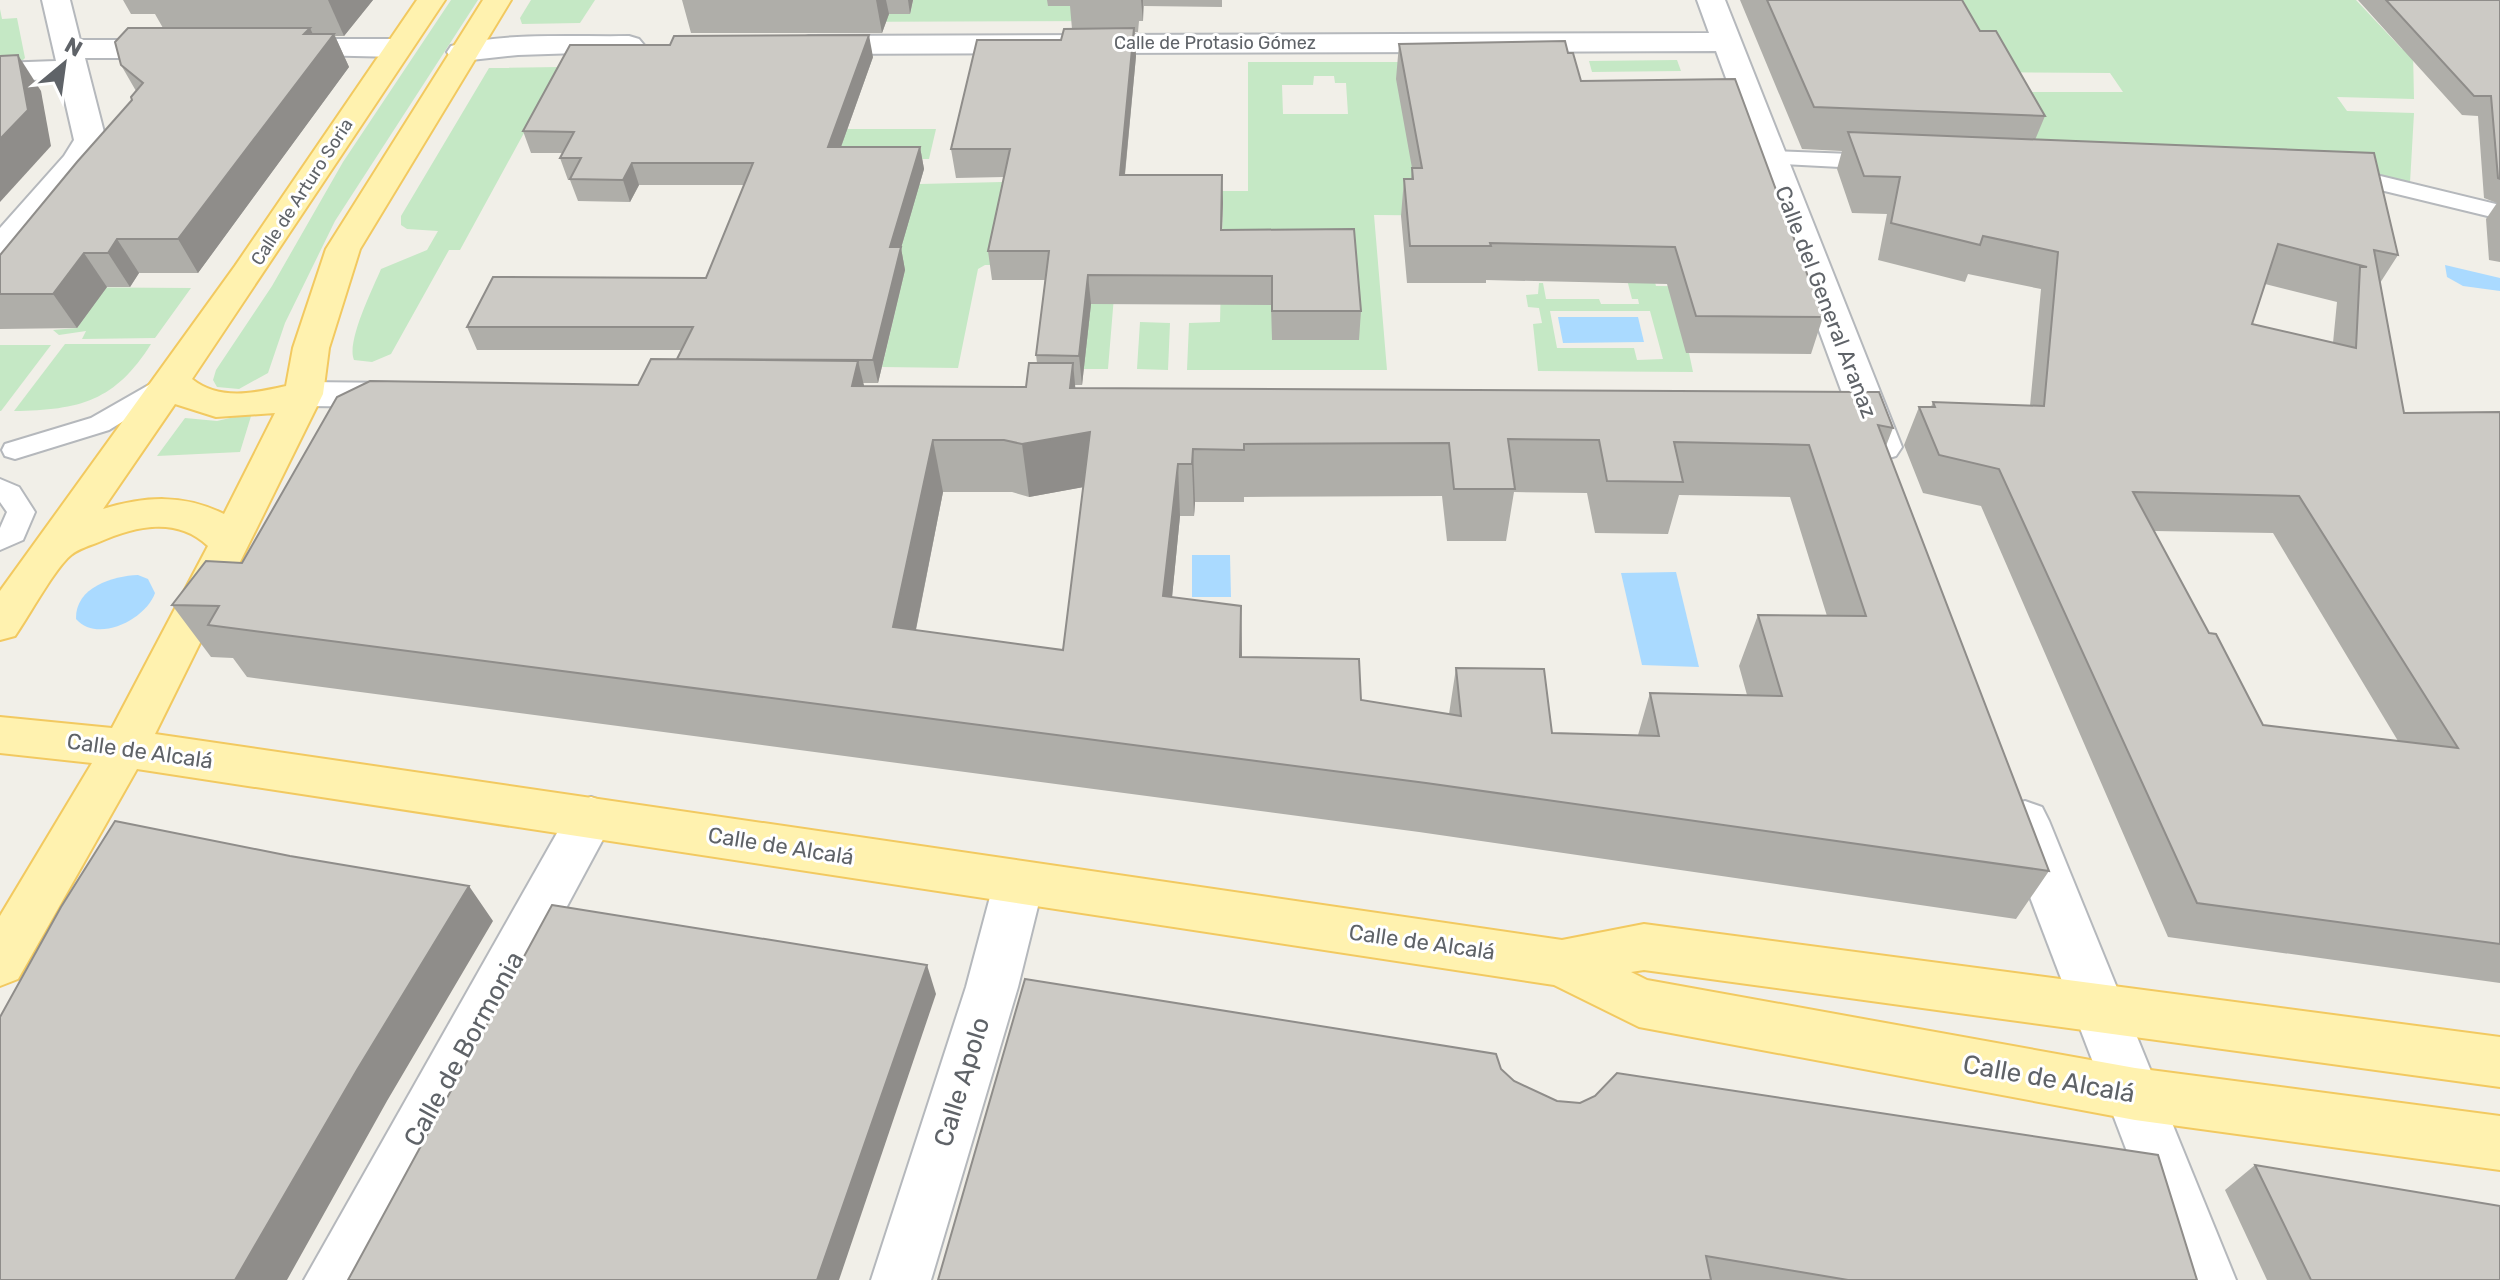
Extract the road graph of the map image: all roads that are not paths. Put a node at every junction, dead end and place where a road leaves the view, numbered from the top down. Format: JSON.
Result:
{"nodes":[{"id":1,"x":56,"y":0,"type":"edge"},
{"id":2,"x":431,"y":0,"type":"edge"},
{"id":3,"x":497,"y":0,"type":"edge"},
{"id":4,"x":1711,"y":0,"type":"edge"},
{"id":5,"x":1727,"y":42,"type":"junction"},
{"id":6,"x":657,"y":45,"type":"edge"},
{"id":7,"x":784,"y":45,"type":"edge"},
{"id":8,"x":255,"y":48,"type":"edge"},
{"id":9,"x":397,"y":48,"type":"junction"},
{"id":10,"x":209,"y":49,"type":"edge"},
{"id":11,"x":462,"y":52,"type":"junction"},
{"id":12,"x":70,"y":59,"type":"junction"},
{"id":13,"x":0,"y":72,"type":"edge"},
{"id":14,"x":1772,"y":158,"type":"junction"},
{"id":15,"x":1898,"y":163,"type":"edge"},
{"id":16,"x":2320,"y":179,"type":"edge"},
{"id":17,"x":2500,"y":212,"type":"edge"},
{"id":18,"x":0,"y":249,"type":"edge"},
{"id":19,"x":170,"y":381,"type":"junction"},
{"id":20,"x":304,"y":394,"type":"junction"},
{"id":21,"x":431,"y":396,"type":"edge"},
{"id":22,"x":8,"y":446,"type":"edge"},
{"id":23,"x":1895,"y":481,"type":"edge"},
{"id":24,"x":5,"y":492,"type":"edge"},
{"id":25,"x":4,"y":535,"type":"edge"},
{"id":26,"x":59,"y":543,"type":"junction"},
{"id":27,"x":230,"y":543,"type":"junction"},
{"id":28,"x":0,"y":624,"type":"edge"},
{"id":29,"x":0,"y":735,"type":"edge"},
{"id":30,"x":125,"y":748,"type":"junction"},
{"id":31,"x":2014,"y":792,"type":"edge"},
{"id":32,"x":591,"y":817,"type":"junction"},
{"id":33,"x":1019,"y":882,"type":"junction"},
{"id":34,"x":0,"y":963,"type":"edge"},
{"id":35,"x":1562,"y":963,"type":"junction"},
{"id":36,"x":2096,"y":1006,"type":"junction"},
{"id":37,"x":2500,"y":1062,"type":"edge"},
{"id":38,"x":2135,"y":1094,"type":"junction"},
{"id":39,"x":2500,"y":1143,"type":"edge"},
{"id":40,"x":334,"y":1280,"type":"edge"},
{"id":41,"x":901,"y":1280,"type":"edge"},
{"id":42,"x":2206,"y":1280,"type":"edge"}],
"edges":[{"from":1,"to":12,"type":"street"},
{"from":2,"to":9,"type":"main road","name":"Calle de Arturo Soria"},
{"from":3,"to":11,"type":"main road"},
{"from":4,"to":5,"type":"street","name":"Calle del General Aranaz"},
{"from":5,"to":7,"type":"street","name":"Calle de Protasio Gómez"},
{"from":5,"to":14,"type":"street","name":"Calle del General Aranaz"},
{"from":6,"to":11,"type":"street"},
{"from":8,"to":9,"type":"street"},
{"from":9,"to":19,"type":"main road","name":"Calle de Arturo Soria"},
{"from":10,"to":12,"type":"street"},
{"from":11,"to":20,"type":"main road"},
{"from":12,"to":13,"type":"street"},
{"from":12,"to":18,"type":"street"},
{"from":14,"to":15,"type":"lane"},
{"from":14,"to":23,"type":"street","name":"Calle del General Aranaz"},
{"from":16,"to":17,"type":"lane"},
{"from":19,"to":20,"type":"main road"},
{"from":19,"to":22,"type":"lane"},
{"from":19,"to":26,"type":"main road","name":"Calle de Arturo Soria"},
{"from":20,"to":21,"type":"street"},
{"from":20,"to":27,"type":"main road"},
{"from":22,"to":24,"type":"lane"},
{"from":24,"to":25,"type":"lane"},
{"from":25,"to":26,"type":"lane"},
{"from":26,"to":27,"type":"main road","name":"Calle de Arturo Soria"},
{"from":26,"to":28,"type":"main road","name":"Calle de Arturo Soria"},
{"from":27,"to":30,"type":"main road"},
{"from":29,"to":30,"type":"main road","name":"Calle de Alcalá"},
{"from":30,"to":32,"type":"main road","name":"Calle de Alcalá"},
{"from":30,"to":34,"type":"main road"},
{"from":31,"to":36,"type":"street"},
{"from":32,"to":33,"type":"main road","name":"Calle de Alcalá"},
{"from":32,"to":40,"type":"street","name":"Calle de Bormonia"},
{"from":33,"to":35,"type":"main road","name":"Calle de Alcalá"},
{"from":33,"to":41,"type":"street","name":"Calle Apolo"},
{"from":35,"to":36,"type":"main road","name":"Calle de Alcalá"},
{"from":35,"to":38,"type":"main road","name":"Calle de Alcalá"},
{"from":36,"to":37,"type":"main road","name":"Calle de Alcalá"},
{"from":36,"to":38,"type":"street"},
{"from":38,"to":39,"type":"main road","name":"Calle de Alcalá"},
{"from":38,"to":42,"type":"street"}]}
